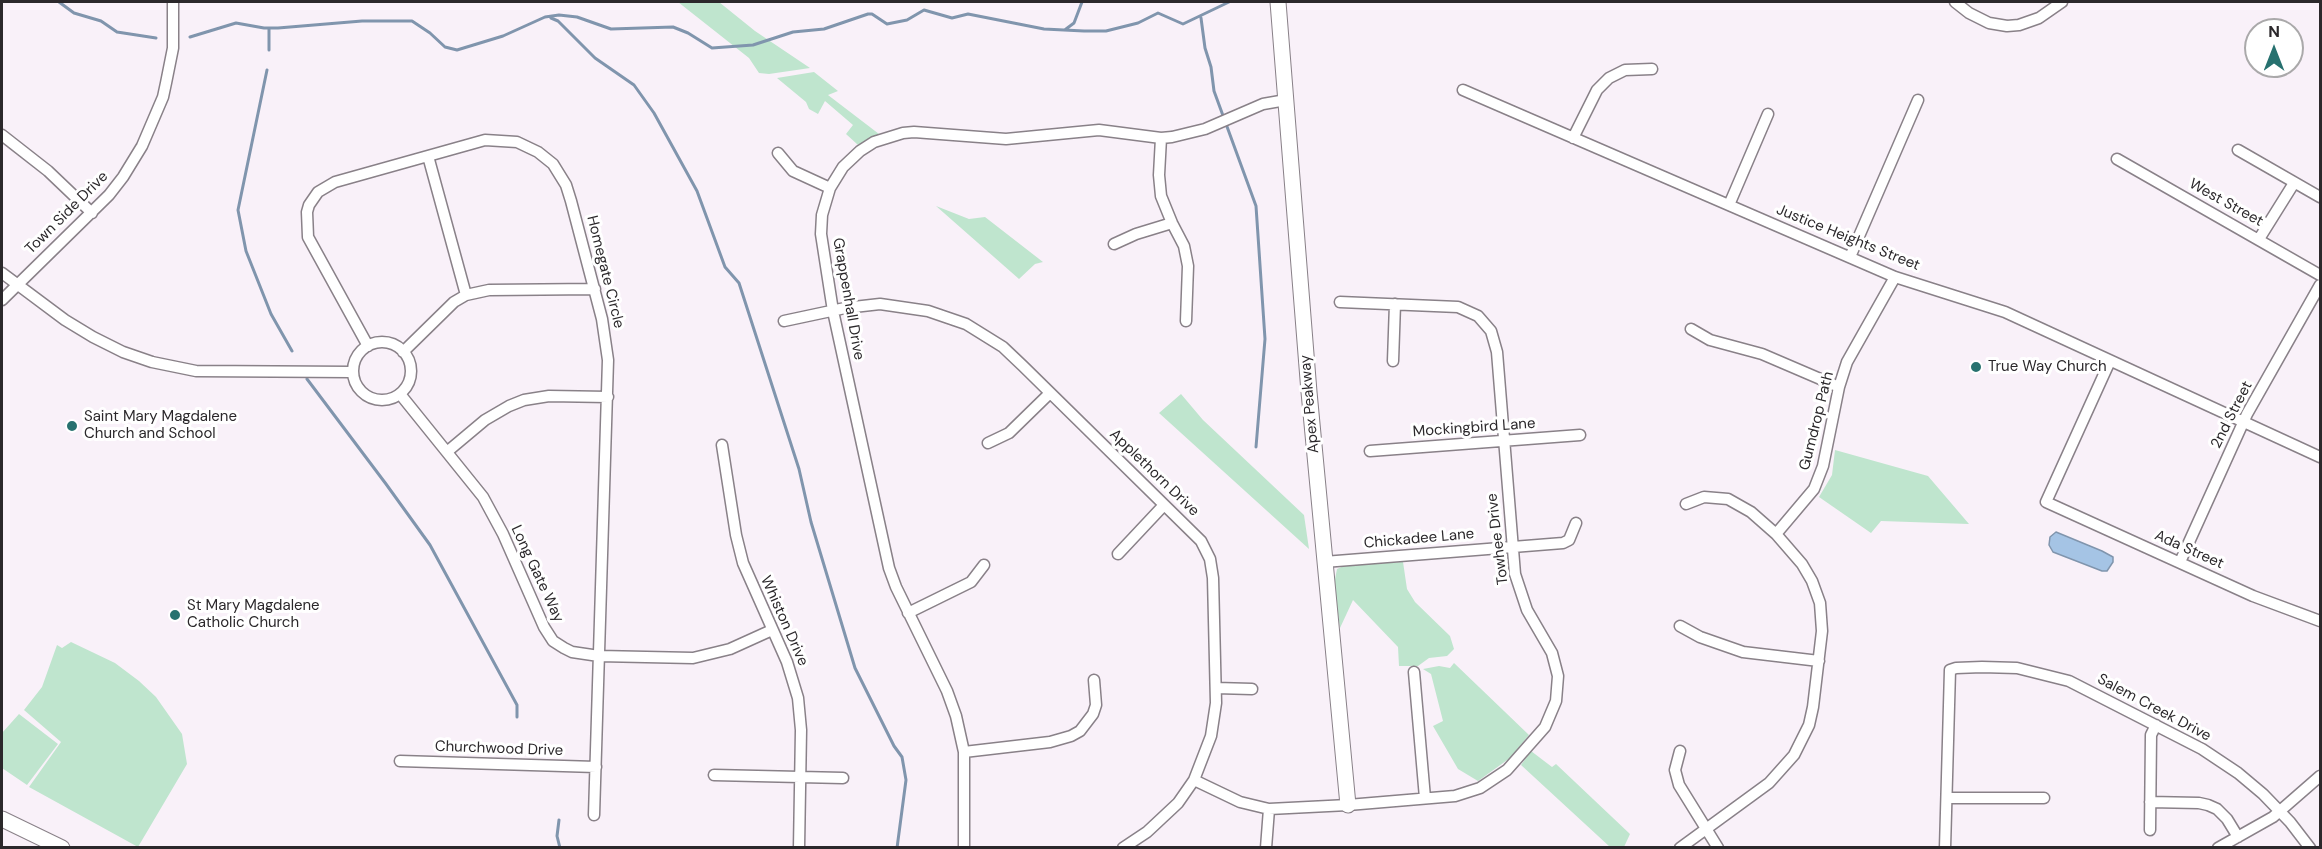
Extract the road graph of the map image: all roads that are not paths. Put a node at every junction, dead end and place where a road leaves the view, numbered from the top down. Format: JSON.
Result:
{"nodes":[{"id":1,"x":173,"y":2,"type":"edge"},
{"id":2,"x":1278,"y":2,"type":"edge"},
{"id":3,"x":1955,"y":2,"type":"edge"},
{"id":4,"x":2062,"y":2,"type":"edge"},
{"id":5,"x":1652,"y":69,"type":"dead end"},
{"id":6,"x":1463,"y":90,"type":"dead end"},
{"id":7,"x":1286,"y":100,"type":"junction"},
{"id":8,"x":1918,"y":100,"type":"dead end"},
{"id":9,"x":1768,"y":114,"type":"dead end"},
{"id":10,"x":2,"y":135,"type":"edge"},
{"id":11,"x":1161,"y":138,"type":"junction"},
{"id":12,"x":1573,"y":138,"type":"junction"},
{"id":13,"x":2238,"y":150,"type":"dead end"},
{"id":14,"x":778,"y":153,"type":"dead end"},
{"id":15,"x":428,"y":156,"type":"junction"},
{"id":16,"x":2117,"y":159,"type":"dead end"},
{"id":17,"x":2294,"y":183,"type":"junction"},
{"id":18,"x":830,"y":188,"type":"junction"},
{"id":19,"x":2320,"y":197,"type":"edge"},
{"id":20,"x":1729,"y":205,"type":"junction"},
{"id":21,"x":92,"y":213,"type":"junction"},
{"id":22,"x":1172,"y":224,"type":"junction"},
{"id":23,"x":2259,"y":238,"type":"junction"},
{"id":24,"x":1114,"y":244,"type":"dead end"},
{"id":25,"x":1850,"y":257,"type":"junction"},
{"id":26,"x":2,"y":273,"type":"edge"},
{"id":27,"x":2320,"y":274,"type":"edge"},
{"id":28,"x":1895,"y":277,"type":"junction"},
{"id":29,"x":16,"y":285,"type":"junction"},
{"id":30,"x":2320,"y":285,"type":"edge"},
{"id":31,"x":595,"y":289,"type":"junction"},
{"id":32,"x":466,"y":295,"type":"junction"},
{"id":33,"x":2,"y":300,"type":"edge"},
{"id":34,"x":1340,"y":302,"type":"dead end"},
{"id":35,"x":1395,"y":304,"type":"junction"},
{"id":36,"x":833,"y":311,"type":"junction"},
{"id":37,"x":784,"y":321,"type":"dead end"},
{"id":38,"x":1186,"y":321,"type":"dead end"},
{"id":39,"x":1691,"y":329,"type":"dead end"},
{"id":40,"x":368,"y":346,"type":"junction"},
{"id":41,"x":403,"y":351,"type":"junction"},
{"id":42,"x":1393,"y":361,"type":"dead end"},
{"id":43,"x":2110,"y":361,"type":"junction"},
{"id":44,"x":352,"y":372,"type":"junction"},
{"id":45,"x":1839,"y":387,"type":"junction"},
{"id":46,"x":1050,"y":393,"type":"junction"},
{"id":47,"x":400,"y":394,"type":"junction"},
{"id":48,"x":608,"y":397,"type":"junction"},
{"id":49,"x":2244,"y":422,"type":"junction"},
{"id":50,"x":1580,"y":435,"type":"dead end"},
{"id":51,"x":1503,"y":440,"type":"junction"},
{"id":52,"x":988,"y":443,"type":"dead end"},
{"id":53,"x":722,"y":445,"type":"dead end"},
{"id":54,"x":448,"y":451,"type":"junction"},
{"id":55,"x":1370,"y":451,"type":"dead end"},
{"id":56,"x":2320,"y":457,"type":"edge"},
{"id":57,"x":1686,"y":504,"type":"dead end"},
{"id":58,"x":1164,"y":505,"type":"junction"},
{"id":59,"x":1576,"y":523,"type":"dead end"},
{"id":60,"x":1776,"y":534,"type":"junction"},
{"id":61,"x":1511,"y":547,"type":"junction"},
{"id":62,"x":1118,"y":554,"type":"dead end"},
{"id":63,"x":1324,"y":562,"type":"junction"},
{"id":64,"x":2180,"y":562,"type":"junction"},
{"id":65,"x":984,"y":565,"type":"dead end"},
{"id":66,"x":2320,"y":608,"type":"edge"},
{"id":67,"x":908,"y":613,"type":"junction"},
{"id":68,"x":2318,"y":620,"type":"edge"},
{"id":69,"x":1680,"y":626,"type":"dead end"},
{"id":70,"x":772,"y":630,"type":"junction"},
{"id":71,"x":600,"y":656,"type":"junction"},
{"id":72,"x":1819,"y":661,"type":"junction"},
{"id":73,"x":1414,"y":672,"type":"dead end"},
{"id":74,"x":1094,"y":680,"type":"dead end"},
{"id":75,"x":1216,"y":688,"type":"junction"},
{"id":76,"x":1252,"y":689,"type":"dead end"},
{"id":77,"x":2156,"y":725,"type":"junction"},
{"id":78,"x":964,"y":752,"type":"junction"},
{"id":79,"x":1680,"y":752,"type":"dead end"},
{"id":80,"x":400,"y":761,"type":"dead end"},
{"id":81,"x":596,"y":767,"type":"junction"},
{"id":82,"x":714,"y":775,"type":"dead end"},
{"id":83,"x":2320,"y":776,"type":"edge"},
{"id":84,"x":800,"y":777,"type":"junction"},
{"id":85,"x":843,"y":778,"type":"dead end"},
{"id":86,"x":1194,"y":780,"type":"junction"},
{"id":87,"x":1425,"y":798,"type":"junction"},
{"id":88,"x":1947,"y":798,"type":"junction"},
{"id":89,"x":2044,"y":798,"type":"dead end"},
{"id":90,"x":2150,"y":802,"type":"junction"},
{"id":91,"x":1348,"y":805,"type":"junction"},
{"id":92,"x":1269,"y":809,"type":"junction"},
{"id":93,"x":2280,"y":812,"type":"junction"},
{"id":94,"x":594,"y":815,"type":"dead end"},
{"id":95,"x":2,"y":819,"type":"edge"},
{"id":96,"x":1707,"y":828,"type":"junction"},
{"id":97,"x":2150,"y":830,"type":"dead end"},
{"id":98,"x":2238,"y":837,"type":"junction"},
{"id":99,"x":62,"y":848,"type":"edge"},
{"id":100,"x":799,"y":848,"type":"edge"},
{"id":101,"x":964,"y":848,"type":"edge"},
{"id":102,"x":1123,"y":848,"type":"edge"},
{"id":103,"x":1266,"y":848,"type":"edge"},
{"id":104,"x":1680,"y":848,"type":"edge"},
{"id":105,"x":1718,"y":848,"type":"edge"},
{"id":106,"x":1945,"y":848,"type":"edge"},
{"id":107,"x":2218,"y":848,"type":"edge"},
{"id":108,"x":2310,"y":848,"type":"edge"}],
"edges":[{"from":1,"to":21,"type":"street","name":"Town Side Drive"},
{"from":2,"to":7,"type":"main road","name":"Apex Peakway"},
{"from":3,"to":4,"type":"street"},
{"from":5,"to":12,"type":"street"},
{"from":6,"to":12,"type":"street","name":"Justice Heights Street"},
{"from":7,"to":11,"type":"street","name":"Grappenhall Drive"},
{"from":7,"to":63,"type":"main road","name":"Apex Peakway"},
{"from":8,"to":25,"type":"street"},
{"from":9,"to":20,"type":"street"},
{"from":10,"to":21,"type":"street"},
{"from":11,"to":18,"type":"street","name":"Grappenhall Drive"},
{"from":11,"to":22,"type":"street"},
{"from":12,"to":20,"type":"street","name":"Justice Heights Street"},
{"from":13,"to":17,"type":"street"},
{"from":14,"to":18,"type":"street"},
{"from":15,"to":31,"type":"street","name":"Homegate Circle"},
{"from":15,"to":32,"type":"street"},
{"from":15,"to":40,"type":"street","name":"Homegate Circle"},
{"from":16,"to":23,"type":"street","name":"West Street"},
{"from":17,"to":19,"type":"street"},
{"from":17,"to":23,"type":"street"},
{"from":18,"to":36,"type":"street","name":"Grappenhall Drive"},
{"from":20,"to":25,"type":"street","name":"Justice Heights Street"},
{"from":21,"to":29,"type":"street","name":"Town Side Drive"},
{"from":22,"to":24,"type":"street"},
{"from":22,"to":38,"type":"street"},
{"from":23,"to":27,"type":"street","name":"West Street"},
{"from":25,"to":28,"type":"street","name":"Justice Heights Street"},
{"from":26,"to":29,"type":"street"},
{"from":28,"to":43,"type":"street","name":"Justice Heights Street"},
{"from":28,"to":45,"type":"street","name":"Gumdrop Path"},
{"from":29,"to":33,"type":"street","name":"Town Side Drive"},
{"from":29,"to":44,"type":"street"},
{"from":30,"to":49,"type":"street","name":"2nd Street"},
{"from":31,"to":32,"type":"street"},
{"from":31,"to":48,"type":"street","name":"Homegate Circle"},
{"from":32,"to":41,"type":"street"},
{"from":34,"to":35,"type":"street","name":"Towhee Drive"},
{"from":35,"to":42,"type":"street"},
{"from":35,"to":51,"type":"street","name":"Towhee Drive"},
{"from":36,"to":37,"type":"street","name":"Applethorn Drive"},
{"from":36,"to":46,"type":"street","name":"Applethorn Drive"},
{"from":36,"to":67,"type":"street","name":"Grappenhall Drive"},
{"from":39,"to":45,"type":"street"},
{"from":40,"to":41,"type":"street"},
{"from":40,"to":44,"type":"street"},
{"from":41,"to":47,"type":"street"},
{"from":43,"to":49,"type":"street","name":"Justice Heights Street"},
{"from":43,"to":64,"type":"street","name":"Ada Street"},
{"from":44,"to":47,"type":"street"},
{"from":45,"to":60,"type":"street","name":"Gumdrop Path"},
{"from":46,"to":52,"type":"street"},
{"from":46,"to":58,"type":"street","name":"Applethorn Drive"},
{"from":47,"to":54,"type":"street","name":"Long Gate Way"},
{"from":48,"to":54,"type":"street"},
{"from":48,"to":71,"type":"street","name":"Homegate Circle"},
{"from":49,"to":56,"type":"street","name":"Justice Heights Street"},
{"from":49,"to":64,"type":"street","name":"2nd Street"},
{"from":50,"to":51,"type":"street","name":"Mockingbird Lane"},
{"from":51,"to":55,"type":"street","name":"Mockingbird Lane"},
{"from":51,"to":61,"type":"street","name":"Towhee Drive"},
{"from":53,"to":70,"type":"street","name":"Whiston Drive"},
{"from":54,"to":71,"type":"street","name":"Long Gate Way"},
{"from":57,"to":60,"type":"street"},
{"from":58,"to":62,"type":"street"},
{"from":58,"to":75,"type":"street","name":"Applethorn Drive"},
{"from":59,"to":61,"type":"street","name":"Chickadee Lane"},
{"from":60,"to":72,"type":"street"},
{"from":61,"to":63,"type":"street","name":"Chickadee Lane"},
{"from":61,"to":87,"type":"street","name":"Towhee Drive"},
{"from":63,"to":91,"type":"main road","name":"Apex Peakway"},
{"from":64,"to":68,"type":"street","name":"Ada Street"},
{"from":65,"to":67,"type":"street"},
{"from":66,"to":68,"type":"street"},
{"from":67,"to":78,"type":"street","name":"Grappenhall Drive"},
{"from":69,"to":72,"type":"street"},
{"from":70,"to":71,"type":"street","name":"Long Gate Way"},
{"from":70,"to":84,"type":"street","name":"Whiston Drive"},
{"from":71,"to":81,"type":"street","name":"Homegate Circle"},
{"from":72,"to":96,"type":"street"},
{"from":73,"to":87,"type":"street"},
{"from":74,"to":78,"type":"street"},
{"from":75,"to":76,"type":"street"},
{"from":75,"to":86,"type":"street","name":"Applethorn Drive"},
{"from":77,"to":88,"type":"street","name":"Salem Creek Drive"},
{"from":77,"to":90,"type":"street"},
{"from":77,"to":93,"type":"street","name":"Salem Creek Drive"},
{"from":78,"to":101,"type":"street","name":"Grappenhall Drive"},
{"from":79,"to":96,"type":"street"},
{"from":80,"to":81,"type":"street","name":"Churchwood Drive"},
{"from":81,"to":94,"type":"street","name":"Homegate Circle"},
{"from":82,"to":84,"type":"street"},
{"from":83,"to":93,"type":"street"},
{"from":84,"to":85,"type":"street"},
{"from":84,"to":100,"type":"street","name":"Whiston Drive"},
{"from":86,"to":92,"type":"street","name":"Towhee Drive"},
{"from":86,"to":102,"type":"street","name":"Applethorn Drive"},
{"from":87,"to":91,"type":"street","name":"Towhee Drive"},
{"from":88,"to":89,"type":"street"},
{"from":88,"to":106,"type":"street"},
{"from":90,"to":97,"type":"street"},
{"from":90,"to":98,"type":"street"},
{"from":91,"to":92,"type":"street","name":"Towhee Drive"},
{"from":92,"to":103,"type":"street"},
{"from":93,"to":98,"type":"street"},
{"from":93,"to":108,"type":"street","name":"Salem Creek Drive"},
{"from":95,"to":99,"type":"main road"},
{"from":96,"to":104,"type":"street"},
{"from":96,"to":105,"type":"street"},
{"from":98,"to":107,"type":"street"}]}
